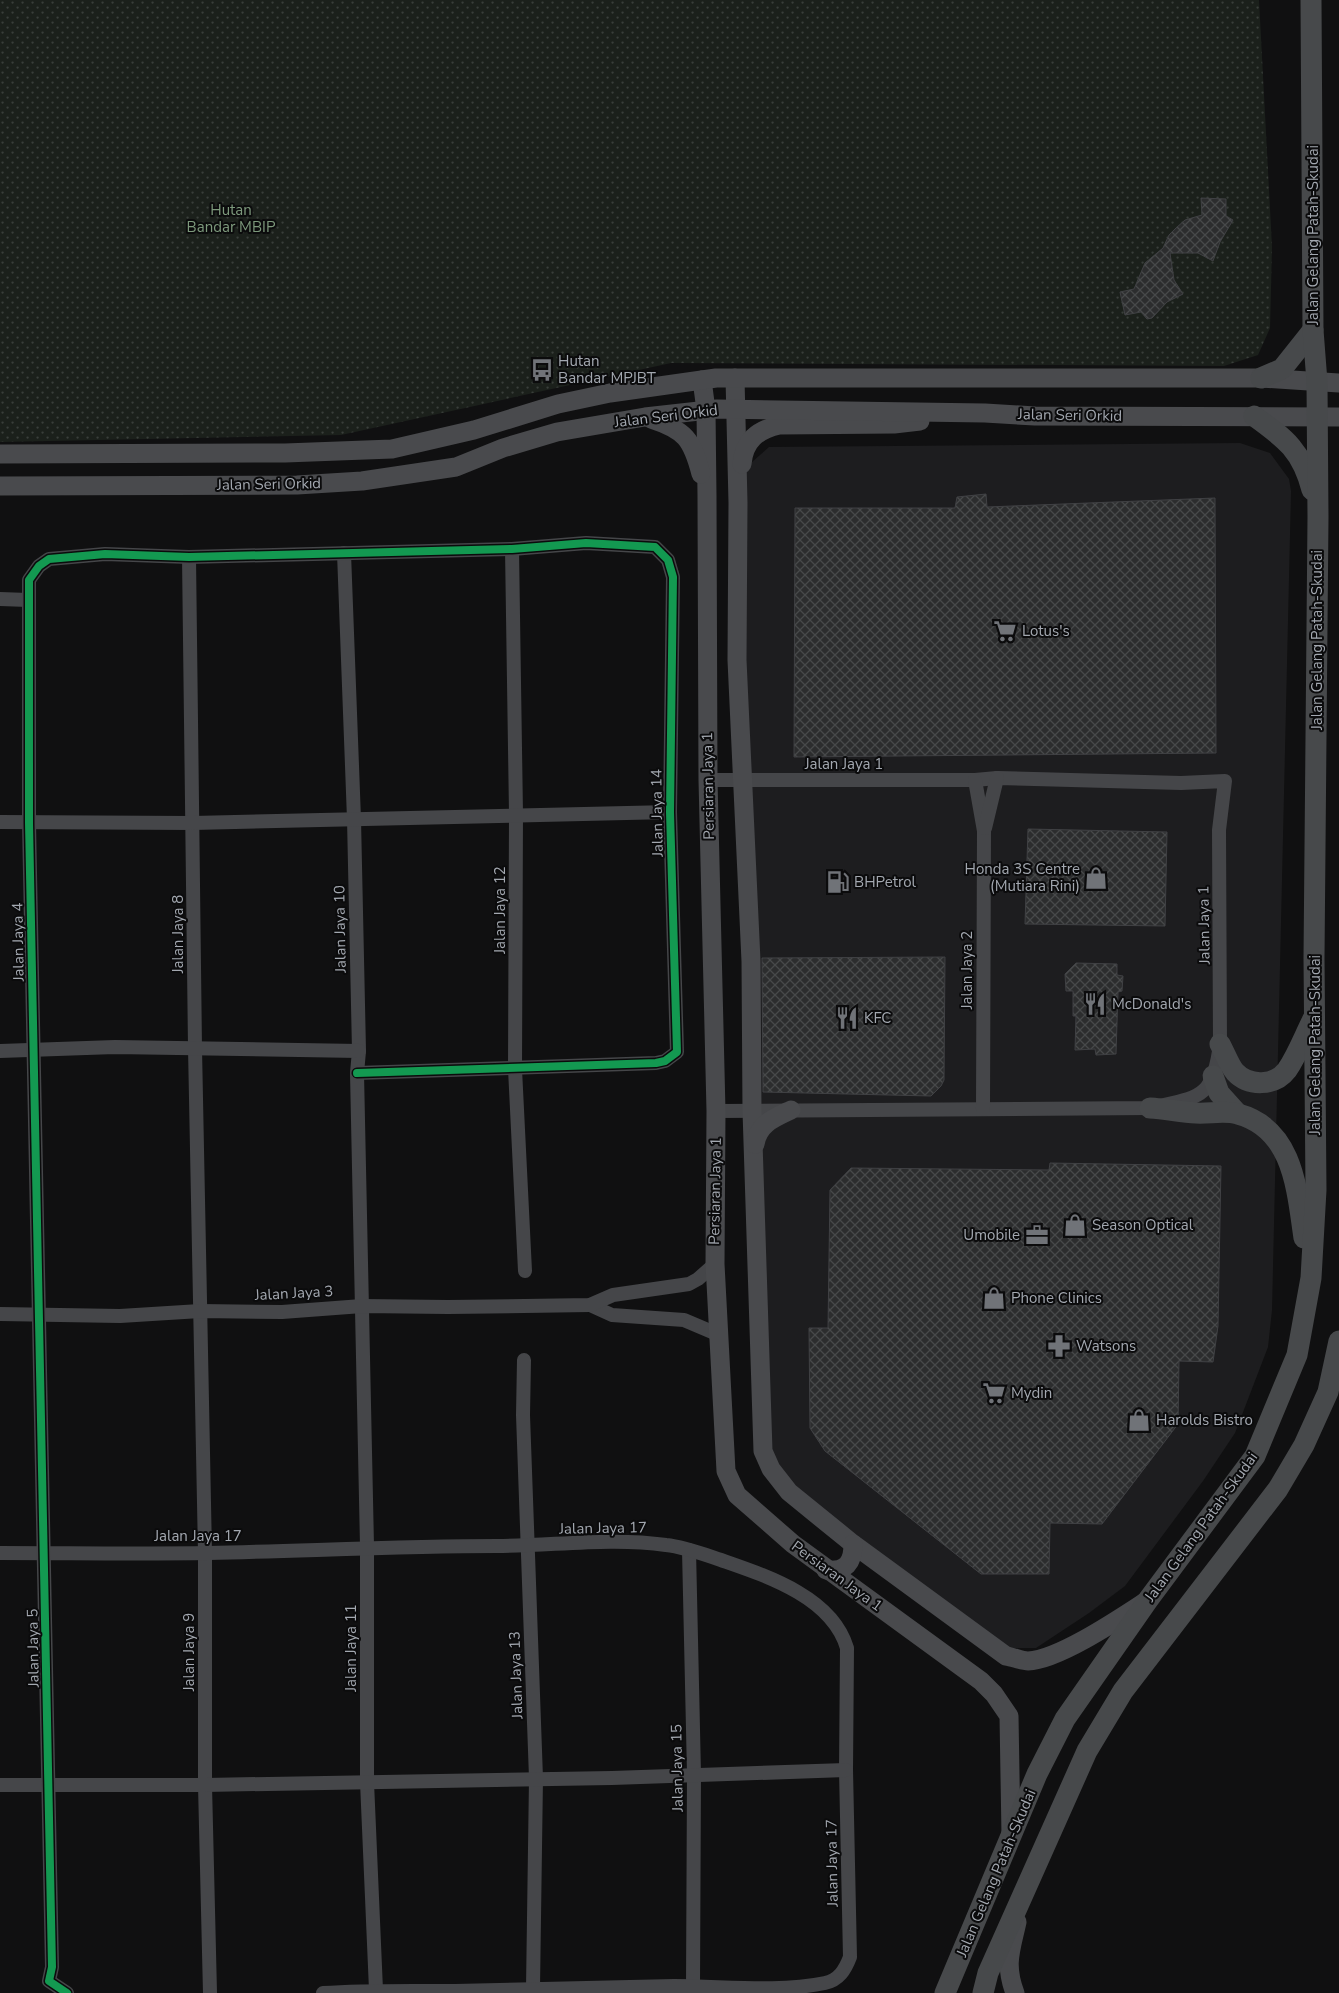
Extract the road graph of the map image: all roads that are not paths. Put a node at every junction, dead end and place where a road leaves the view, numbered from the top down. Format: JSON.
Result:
{"nodes":[{"id":1,"x":1311,"y":6,"type":"edge"},
{"id":2,"x":1313,"y":330,"type":"junction"},
{"id":3,"x":735,"y":378,"type":"junction"},
{"id":4,"x":1261,"y":378,"type":"junction"},
{"id":5,"x":702,"y":380,"type":"junction"},
{"id":6,"x":1317,"y":382,"type":"junction"},
{"id":7,"x":1339,"y":384,"type":"edge"},
{"id":8,"x":737,"y":409,"type":"junction"},
{"id":9,"x":706,"y":410,"type":"junction"},
{"id":10,"x":985,"y":413,"type":"junction"},
{"id":11,"x":1317,"y":415,"type":"junction"},
{"id":12,"x":1254,"y":416,"type":"junction"},
{"id":13,"x":645,"y":417,"type":"junction"},
{"id":14,"x":1339,"y":417,"type":"edge"},
{"id":15,"x":0,"y":454,"type":"edge"},
{"id":16,"x":0,"y":486,"type":"edge"},
{"id":17,"x":707,"y":496,"type":"junction"},
{"id":18,"x":738,"y":503,"type":"junction"},
{"id":19,"x":1318,"y":517,"type":"junction"},
{"id":20,"x":512,"y":548,"type":"junction"},
{"id":21,"x":344,"y":553,"type":"junction"},
{"id":22,"x":189,"y":557,"type":"junction"},
{"id":23,"x":0,"y":599,"type":"edge"},
{"id":24,"x":28,"y":600,"type":"junction"},
{"id":25,"x":997,"y":778,"type":"junction"},
{"id":26,"x":708,"y":780,"type":"junction"},
{"id":27,"x":744,"y":780,"type":"junction"},
{"id":28,"x":975,"y":780,"type":"junction"},
{"id":29,"x":670,"y":812,"type":"junction"},
{"id":30,"x":516,"y":814,"type":"junction"},
{"id":31,"x":354,"y":819,"type":"junction"},
{"id":32,"x":0,"y":822,"type":"edge"},
{"id":33,"x":30,"y":823,"type":"junction"},
{"id":34,"x":193,"y":823,"type":"junction"},
{"id":35,"x":984,"y":830,"type":"junction"},
{"id":36,"x":1316,"y":1014,"type":"junction"},
{"id":37,"x":1220,"y":1044,"type":"junction"},
{"id":38,"x":195,"y":1048,"type":"junction"},
{"id":39,"x":33,"y":1050,"type":"junction"},
{"id":40,"x":0,"y":1051,"type":"edge"},
{"id":41,"x":359,"y":1051,"type":"junction"},
{"id":42,"x":515,"y":1069,"type":"junction"},
{"id":43,"x":357,"y":1073,"type":"junction"},
{"id":44,"x":1213,"y":1076,"type":"junction"},
{"id":45,"x":1150,"y":1108,"type":"junction"},
{"id":46,"x":983,"y":1109,"type":"junction"},
{"id":47,"x":791,"y":1110,"type":"junction"},
{"id":48,"x":716,"y":1111,"type":"junction"},
{"id":49,"x":752,"y":1111,"type":"junction"},
{"id":50,"x":1237,"y":1113,"type":"junction"},
{"id":51,"x":754,"y":1153,"type":"junction"},
{"id":52,"x":715,"y":1264,"type":"junction"},
{"id":53,"x":525,"y":1270,"type":"dead end"},
{"id":54,"x":1311,"y":1278,"type":"junction"},
{"id":55,"x":590,"y":1305,"type":"junction"},
{"id":56,"x":362,"y":1306,"type":"junction"},
{"id":57,"x":200,"y":1311,"type":"junction"},
{"id":58,"x":0,"y":1314,"type":"edge"},
{"id":59,"x":39,"y":1314,"type":"junction"},
{"id":60,"x":717,"y":1334,"type":"junction"},
{"id":61,"x":1339,"y":1341,"type":"edge"},
{"id":62,"x":524,"y":1360,"type":"dead end"},
{"id":63,"x":853,"y":1544,"type":"junction"},
{"id":64,"x":367,"y":1546,"type":"junction"},
{"id":65,"x":527,"y":1546,"type":"junction"},
{"id":66,"x":690,"y":1550,"type":"junction"},
{"id":67,"x":0,"y":1553,"type":"edge"},
{"id":68,"x":45,"y":1553,"type":"junction"},
{"id":69,"x":205,"y":1553,"type":"junction"},
{"id":70,"x":826,"y":1570,"type":"junction"},
{"id":71,"x":1148,"y":1600,"type":"junction"},
{"id":72,"x":846,"y":1770,"type":"junction"},
{"id":73,"x":694,"y":1774,"type":"junction"},
{"id":74,"x":536,"y":1778,"type":"junction"},
{"id":75,"x":367,"y":1782,"type":"junction"},
{"id":76,"x":0,"y":1785,"type":"edge"},
{"id":77,"x":50,"y":1785,"type":"junction"},
{"id":78,"x":205,"y":1785,"type":"junction"},
{"id":79,"x":1011,"y":1839,"type":"junction"},
{"id":80,"x":1025,"y":1889,"type":"junction"},
{"id":81,"x":693,"y":1986,"type":"junction"},
{"id":82,"x":532,"y":1988,"type":"junction"},
{"id":83,"x":376,"y":1990,"type":"junction"},
{"id":84,"x":68,"y":1993,"type":"edge"},
{"id":85,"x":210,"y":1993,"type":"edge"},
{"id":86,"x":323,"y":1993,"type":"edge"},
{"id":87,"x":945,"y":1993,"type":"edge"},
{"id":88,"x":983,"y":1993,"type":"edge"},
{"id":89,"x":1015,"y":1993,"type":"edge"}],
"edges":[{"from":1,"to":2,"type":"main road","name":"Jalan Gelang Patah-Skudai"},
{"from":2,"to":4,"type":"main road"},
{"from":2,"to":6,"type":"main road","name":"Jalan Gelang Patah-Skudai"},
{"from":3,"to":4,"type":"main road","name":"Jalan Seri Orkid"},
{"from":3,"to":5,"type":"main road","name":"Jalan Seri Orkid"},
{"from":3,"to":8,"type":"main road"},
{"from":4,"to":6,"type":"main road","name":"Jalan Seri Orkid"},
{"from":5,"to":9,"type":"main road","name":"Persiaran Jaya 1"},
{"from":5,"to":15,"type":"main road","name":"Jalan Seri Orkid"},
{"from":6,"to":7,"type":"main road","name":"Jalan Seri Orkid"},
{"from":6,"to":11,"type":"main road","name":"Jalan Gelang Patah-Skudai"},
{"from":8,"to":9,"type":"main road","name":"Jalan Seri Orkid"},
{"from":8,"to":10,"type":"main road","name":"Jalan Seri Orkid"},
{"from":8,"to":18,"type":"main road"},
{"from":9,"to":13,"type":"main road","name":"Jalan Seri Orkid"},
{"from":9,"to":17,"type":"main road","name":"Persiaran Jaya 1"},
{"from":10,"to":12,"type":"main road","name":"Jalan Seri Orkid"},
{"from":10,"to":18,"type":"main road"},
{"from":11,"to":12,"type":"main road","name":"Jalan Seri Orkid"},
{"from":11,"to":14,"type":"main road","name":"Jalan Seri Orkid"},
{"from":11,"to":19,"type":"main road","name":"Jalan Gelang Patah-Skudai"},
{"from":12,"to":19,"type":"main road"},
{"from":13,"to":16,"type":"main road","name":"Jalan Seri Orkid"},
{"from":13,"to":17,"type":"main road"},
{"from":17,"to":26,"type":"main road","name":"Persiaran Jaya 1"},
{"from":18,"to":27,"type":"main road"},
{"from":19,"to":36,"type":"main road","name":"Jalan Gelang Patah-Skudai"},
{"from":20,"to":21,"type":"street"},
{"from":20,"to":29,"type":"street","name":"Jalan Jaya 14"},
{"from":20,"to":30,"type":"street","name":"Jalan Jaya 12"},
{"from":21,"to":22,"type":"street"},
{"from":21,"to":31,"type":"street","name":"Jalan Jaya 10"},
{"from":22,"to":24,"type":"street","name":"Jalan Jaya 4"},
{"from":22,"to":34,"type":"street","name":"Jalan Jaya 8"},
{"from":23,"to":24,"type":"street"},
{"from":24,"to":33,"type":"street","name":"Jalan Jaya 4"},
{"from":25,"to":28,"type":"street","name":"Jalan Jaya 1"},
{"from":25,"to":35,"type":"street","name":"Jalan Jaya 2"},
{"from":25,"to":37,"type":"street","name":"Jalan Jaya 1"},
{"from":26,"to":27,"type":"street","name":"Jalan Jaya 1"},
{"from":26,"to":48,"type":"main road","name":"Persiaran Jaya 1"},
{"from":27,"to":28,"type":"street","name":"Jalan Jaya 1"},
{"from":27,"to":49,"type":"main road"},
{"from":28,"to":35,"type":"street","name":"Jalan Jaya 2"},
{"from":29,"to":30,"type":"street"},
{"from":29,"to":42,"type":"street","name":"Jalan Jaya 14"},
{"from":30,"to":31,"type":"street"},
{"from":30,"to":42,"type":"street","name":"Jalan Jaya 12"},
{"from":31,"to":34,"type":"street"},
{"from":31,"to":41,"type":"street","name":"Jalan Jaya 10"},
{"from":32,"to":33,"type":"street"},
{"from":33,"to":34,"type":"street"},
{"from":33,"to":39,"type":"street","name":"Jalan Jaya 4"},
{"from":34,"to":38,"type":"street","name":"Jalan Jaya 8"},
{"from":35,"to":46,"type":"street","name":"Jalan Jaya 2"},
{"from":36,"to":37,"type":"main road"},
{"from":36,"to":54,"type":"main road","name":"Jalan Gelang Patah-Skudai"},
{"from":37,"to":44,"type":"street","name":"Jalan Jaya 1"},
{"from":38,"to":39,"type":"street"},
{"from":38,"to":41,"type":"street"},
{"from":38,"to":57,"type":"street","name":"Jalan Jaya 8"},
{"from":39,"to":40,"type":"street"},
{"from":39,"to":59,"type":"street","name":"Jalan Jaya 4"},
{"from":41,"to":43,"type":"street","name":"Jalan Jaya 10"},
{"from":42,"to":43,"type":"street"},
{"from":42,"to":53,"type":"street","name":"Jalan Jaya 12"},
{"from":43,"to":56,"type":"street","name":"Jalan Jaya 10"},
{"from":44,"to":45,"type":"street","name":"Jalan Jaya 1"},
{"from":44,"to":50,"type":"main road"},
{"from":45,"to":46,"type":"street","name":"Jalan Jaya 1"},
{"from":45,"to":50,"type":"main road"},
{"from":46,"to":47,"type":"street","name":"Jalan Jaya 1"},
{"from":47,"to":49,"type":"street","name":"Jalan Jaya 1"},
{"from":47,"to":51,"type":"main road"},
{"from":48,"to":49,"type":"street","name":"Jalan Jaya 1"},
{"from":48,"to":52,"type":"main road","name":"Persiaran Jaya 1"},
{"from":49,"to":51,"type":"main road"},
{"from":50,"to":54,"type":"main road"},
{"from":51,"to":63,"type":"main road"},
{"from":52,"to":55,"type":"street"},
{"from":52,"to":60,"type":"main road","name":"Persiaran Jaya 1"},
{"from":54,"to":71,"type":"main road","name":"Jalan Gelang Patah-Skudai"},
{"from":55,"to":56,"type":"street","name":"Jalan Jaya 3"},
{"from":55,"to":60,"type":"street"},
{"from":56,"to":57,"type":"street","name":"Jalan Jaya 3"},
{"from":56,"to":64,"type":"street","name":"Jalan Jaya 11"},
{"from":57,"to":59,"type":"street","name":"Jalan Jaya 3"},
{"from":57,"to":69,"type":"street","name":"Jalan Jaya 9"},
{"from":58,"to":59,"type":"street","name":"Jalan Jaya 3"},
{"from":59,"to":68,"type":"street","name":"Jalan Jaya 5"},
{"from":60,"to":70,"type":"main road","name":"Persiaran Jaya 1"},
{"from":61,"to":80,"type":"main road"},
{"from":62,"to":65,"type":"street","name":"Jalan Jaya 13"},
{"from":63,"to":70,"type":"main road"},
{"from":63,"to":71,"type":"main road"},
{"from":64,"to":65,"type":"street","name":"Jalan Jaya 17"},
{"from":64,"to":69,"type":"street","name":"Jalan Jaya 17"},
{"from":64,"to":75,"type":"street","name":"Jalan Jaya 11"},
{"from":65,"to":66,"type":"street","name":"Jalan Jaya 17"},
{"from":65,"to":74,"type":"street","name":"Jalan Jaya 13"},
{"from":66,"to":72,"type":"street","name":"Jalan Jaya 17"},
{"from":66,"to":73,"type":"street","name":"Jalan Jaya 15"},
{"from":67,"to":68,"type":"street","name":"Jalan Jaya 17"},
{"from":68,"to":69,"type":"street","name":"Jalan Jaya 17"},
{"from":68,"to":77,"type":"street","name":"Jalan Jaya 5"},
{"from":69,"to":78,"type":"street","name":"Jalan Jaya 9"},
{"from":70,"to":79,"type":"main road","name":"Persiaran Jaya 1"},
{"from":71,"to":79,"type":"main road","name":"Jalan Gelang Patah-Skudai"},
{"from":72,"to":73,"type":"street"},
{"from":72,"to":81,"type":"street","name":"Jalan Jaya 17"},
{"from":73,"to":74,"type":"street"},
{"from":73,"to":81,"type":"street","name":"Jalan Jaya 15"},
{"from":74,"to":75,"type":"street"},
{"from":74,"to":82,"type":"street","name":"Jalan Jaya 13"},
{"from":75,"to":78,"type":"street"},
{"from":75,"to":83,"type":"street","name":"Jalan Jaya 11"},
{"from":76,"to":77,"type":"street"},
{"from":77,"to":78,"type":"street"},
{"from":77,"to":84,"type":"street","name":"Jalan Jaya 5"},
{"from":78,"to":85,"type":"street","name":"Jalan Jaya 9"},
{"from":79,"to":87,"type":"main road","name":"Jalan Gelang Patah-Skudai"},
{"from":80,"to":88,"type":"main road"},
{"from":80,"to":89,"type":"main road"},
{"from":81,"to":82,"type":"street"},
{"from":82,"to":83,"type":"street"},
{"from":83,"to":86,"type":"street"}]}
